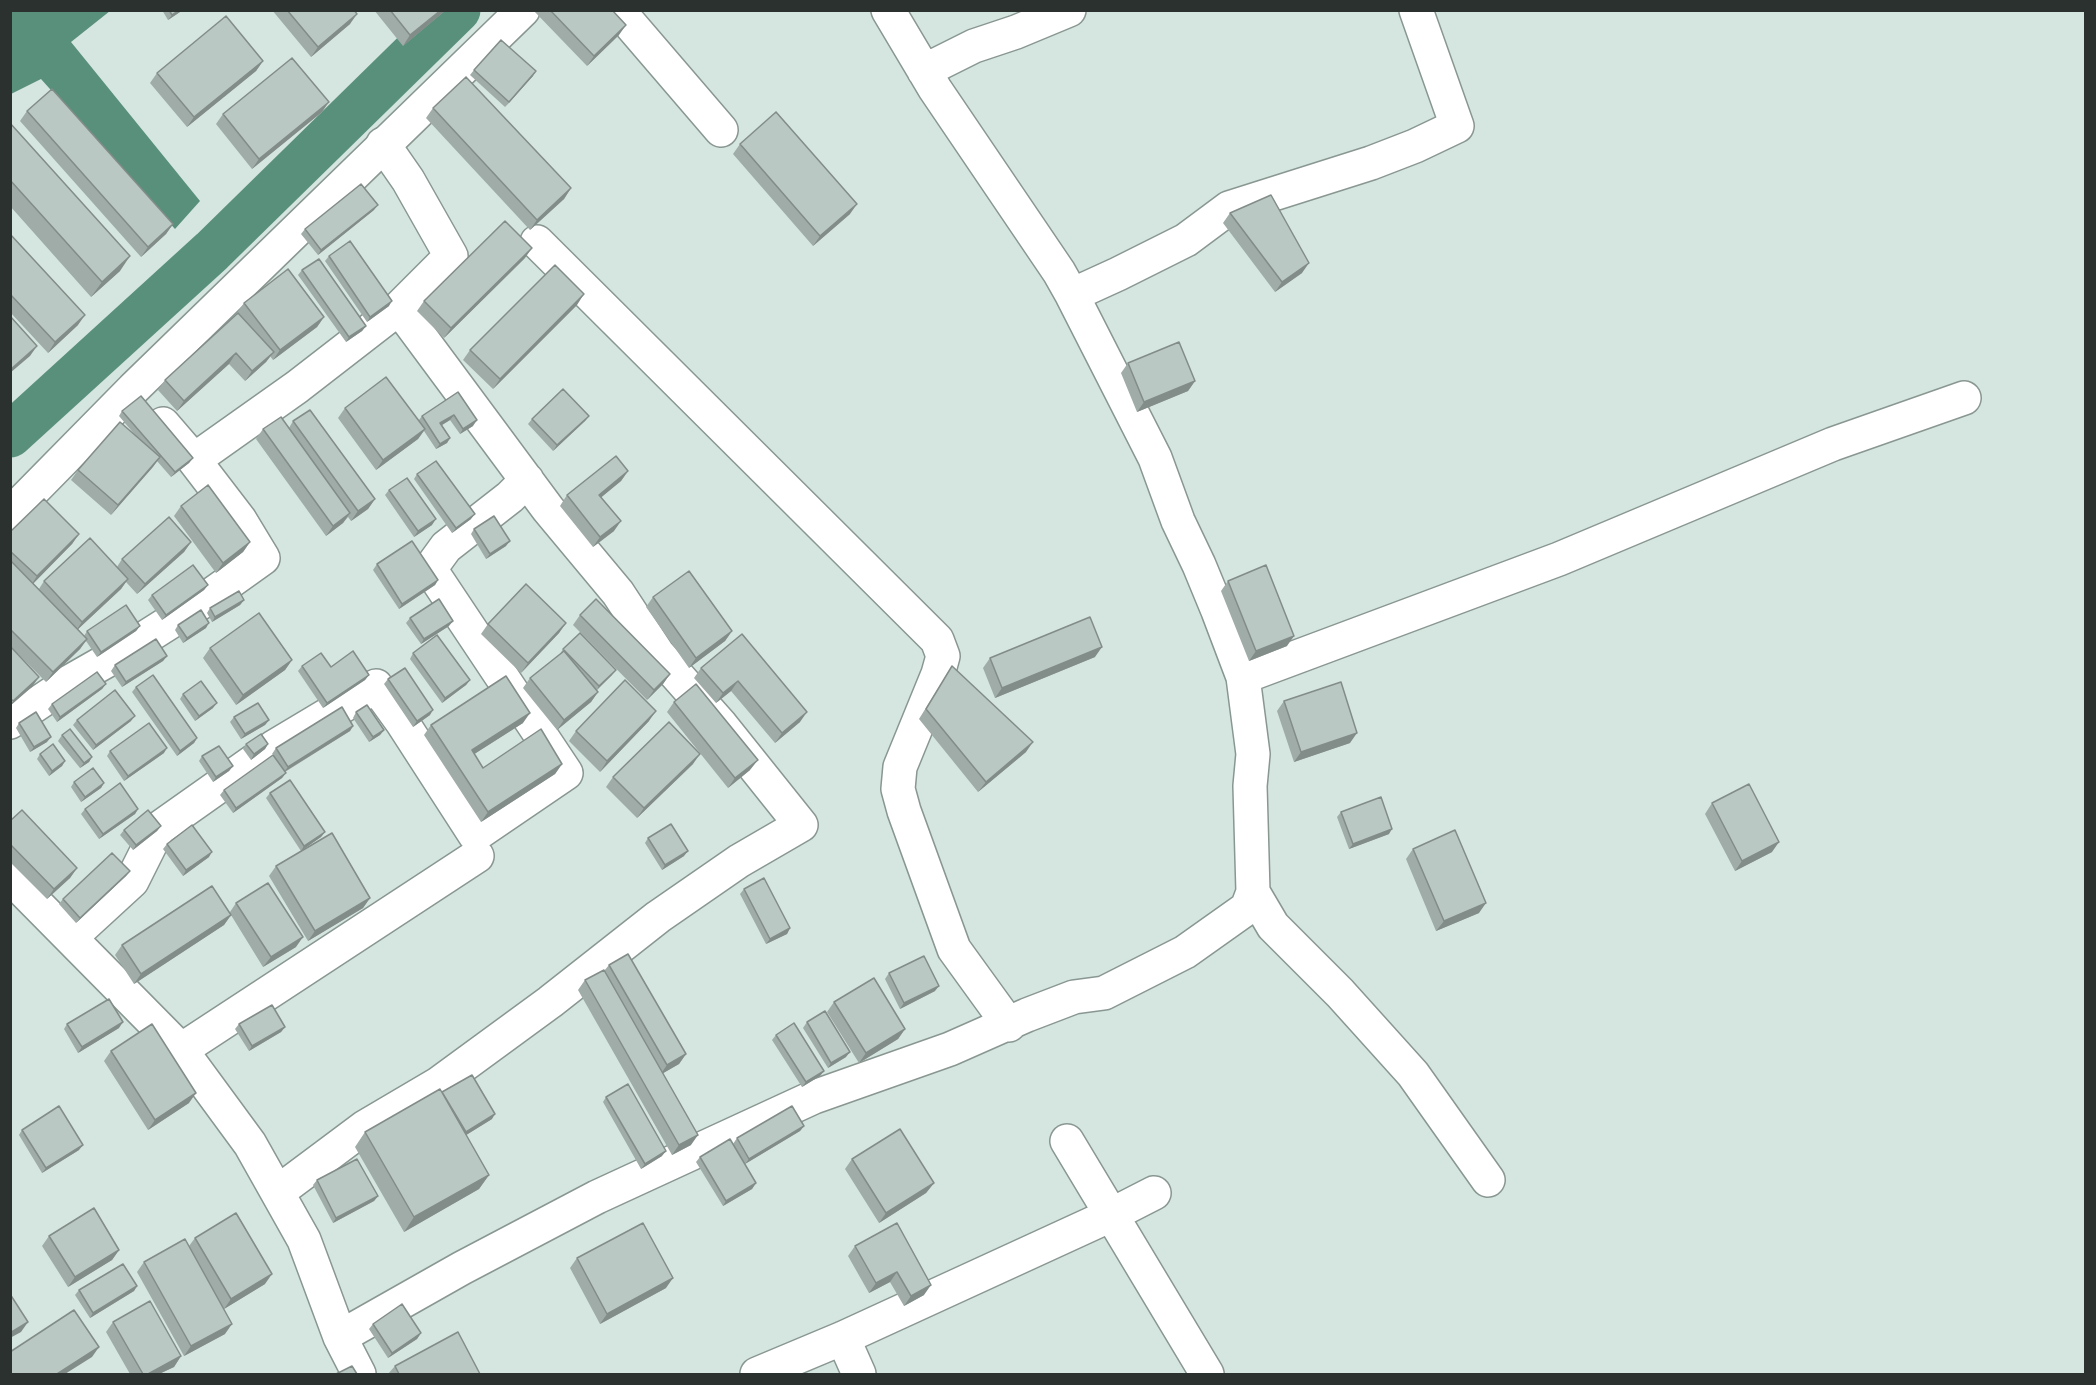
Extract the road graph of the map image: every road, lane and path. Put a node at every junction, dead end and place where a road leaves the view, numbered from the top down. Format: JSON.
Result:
{"nodes":[{"id":1,"x":523,"y":10,"type":"edge"},
{"id":2,"x":618,"y":10,"type":"edge"},
{"id":3,"x":888,"y":10,"type":"edge"},
{"id":4,"x":1069,"y":10,"type":"edge"},
{"id":5,"x":1416,"y":10,"type":"edge"},
{"id":6,"x":924,"y":71,"type":"junction"},
{"id":7,"x":721,"y":130,"type":"dead end"},
{"id":8,"x":383,"y":144,"type":"junction"},
{"id":9,"x":537,"y":242,"type":"edge"},
{"id":10,"x":1072,"y":295,"type":"junction"},
{"id":11,"x":399,"y":308,"type":"junction"},
{"id":12,"x":133,"y":389,"type":"junction"},
{"id":13,"x":1964,"y":398,"type":"dead end"},
{"id":14,"x":194,"y":460,"type":"junction"},
{"id":15,"x":527,"y":480,"type":"junction"},
{"id":16,"x":10,"y":514,"type":"edge"},
{"id":17,"x":1243,"y":677,"type":"junction"},
{"id":18,"x":10,"y":722,"type":"edge"},
{"id":19,"x":477,"y":856,"type":"dead end"},
{"id":20,"x":10,"y":877,"type":"edge"},
{"id":21,"x":1253,"y":892,"type":"junction"},
{"id":22,"x":71,"y":937,"type":"junction"},
{"id":23,"x":1009,"y":1025,"type":"junction"},
{"id":24,"x":181,"y":1050,"type":"junction"},
{"id":25,"x":1066,"y":1141,"type":"dead end"},
{"id":26,"x":1488,"y":1180,"type":"dead end"},
{"id":27,"x":278,"y":1192,"type":"junction"},
{"id":28,"x":1154,"y":1193,"type":"dead end"},
{"id":29,"x":1111,"y":1215,"type":"junction"},
{"id":30,"x":340,"y":1337,"type":"junction"},
{"id":31,"x":843,"y":1338,"type":"junction"},
{"id":32,"x":359,"y":1374,"type":"edge"},
{"id":33,"x":757,"y":1374,"type":"edge"},
{"id":34,"x":859,"y":1374,"type":"edge"},
{"id":35,"x":1207,"y":1374,"type":"edge"}],
"edges":[{"from":1,"to":8,"type":"street"},
{"from":2,"to":7,"type":"street"},
{"from":3,"to":6,"type":"street"},
{"from":4,"to":6,"type":"street"},
{"from":5,"to":10,"type":"street"},
{"from":6,"to":10,"type":"street"},
{"from":8,"to":11,"type":"street"},
{"from":8,"to":12,"type":"street"},
{"from":9,"to":23,"type":"street"},
{"from":10,"to":17,"type":"street"},
{"from":11,"to":14,"type":"street"},
{"from":11,"to":15,"type":"street"},
{"from":12,"to":14,"type":"street"},
{"from":12,"to":16,"type":"street"},
{"from":13,"to":17,"type":"street"},
{"from":14,"to":18,"type":"street"},
{"from":15,"to":22,"type":"street"},
{"from":15,"to":27,"type":"street"},
{"from":17,"to":21,"type":"street"},
{"from":19,"to":24,"type":"street"},
{"from":20,"to":22,"type":"street"},
{"from":21,"to":23,"type":"street"},
{"from":21,"to":26,"type":"street"},
{"from":22,"to":24,"type":"street"},
{"from":23,"to":30,"type":"street"},
{"from":24,"to":27,"type":"street"},
{"from":25,"to":29,"type":"street"},
{"from":27,"to":30,"type":"street"},
{"from":28,"to":29,"type":"street"},
{"from":29,"to":31,"type":"street"},
{"from":29,"to":35,"type":"street"},
{"from":30,"to":32,"type":"street"},
{"from":31,"to":33,"type":"street"},
{"from":31,"to":34,"type":"street"}]}
